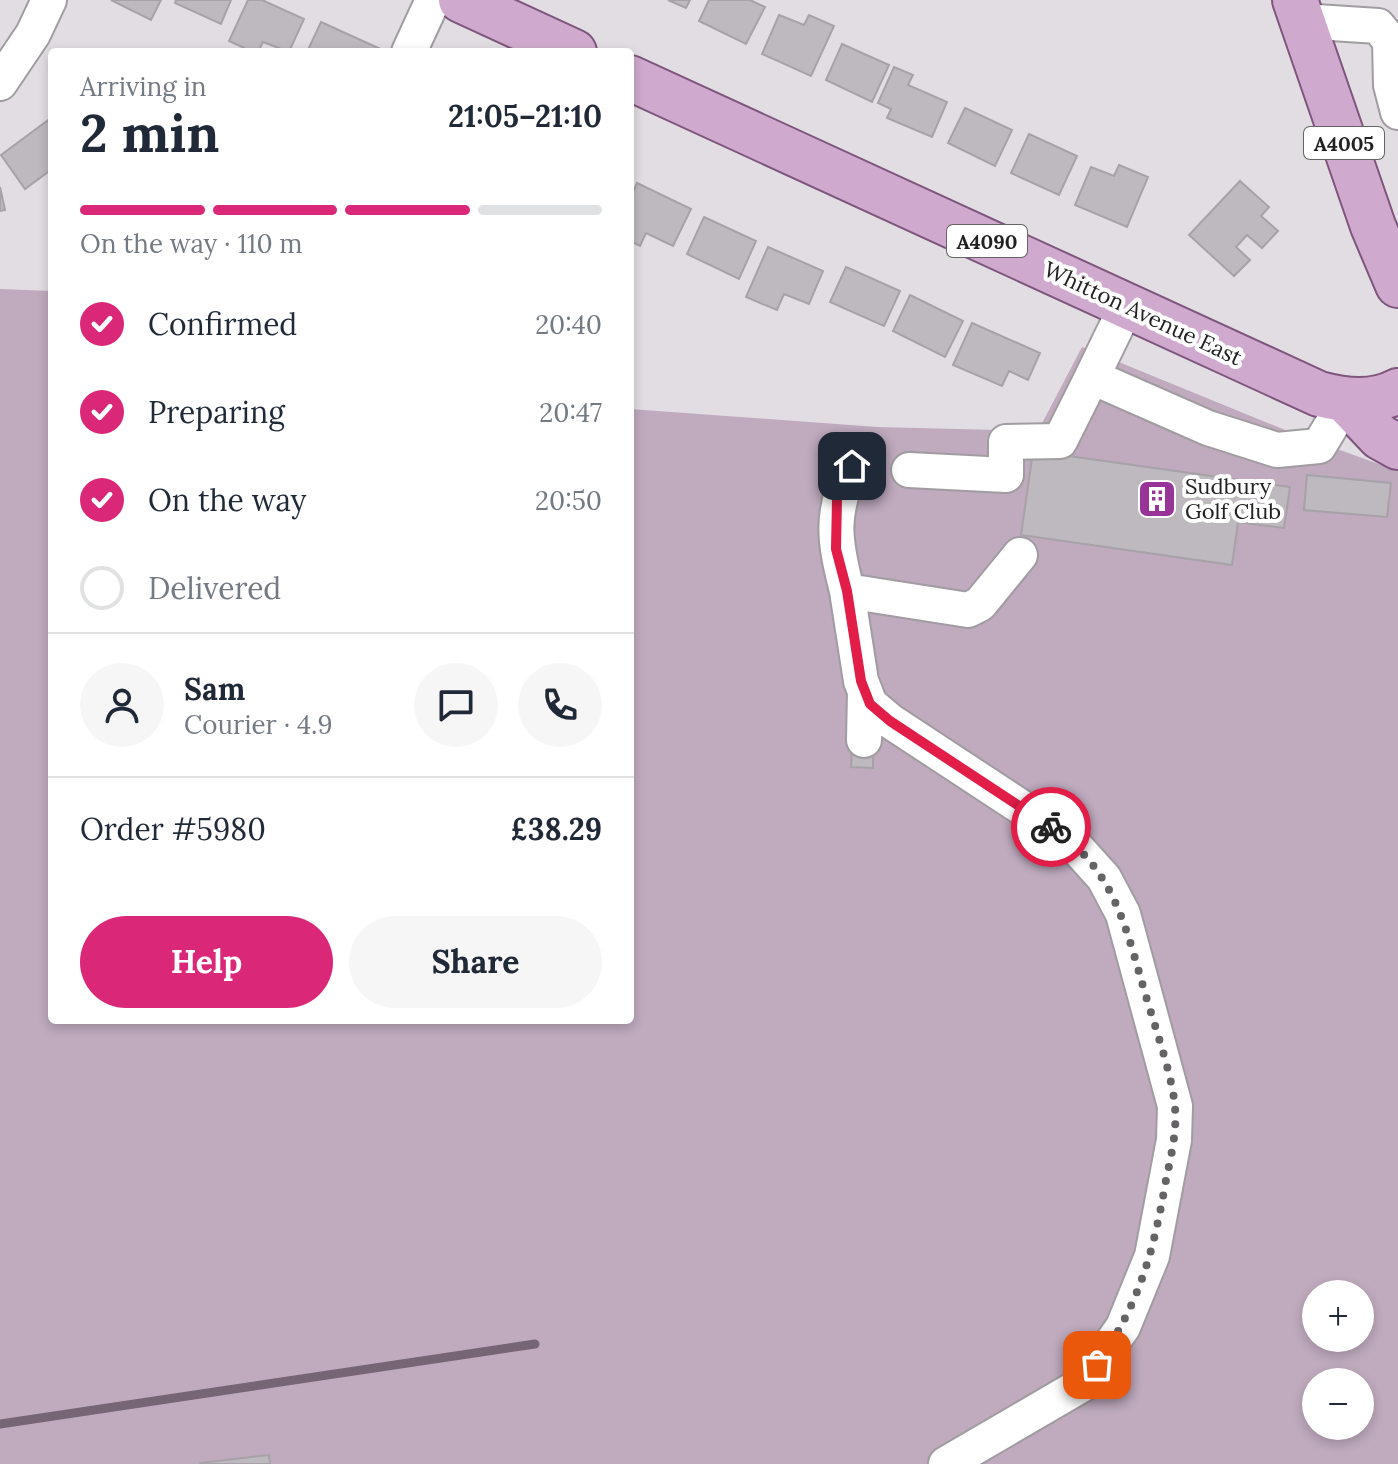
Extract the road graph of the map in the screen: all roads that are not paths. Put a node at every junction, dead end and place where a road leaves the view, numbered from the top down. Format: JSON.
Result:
{"nodes":[{"id":1,"x":49,"y":0,"type":"edge"},
{"id":2,"x":433,"y":0,"type":"edge"},
{"id":3,"x":461,"y":0,"type":"edge"},
{"id":4,"x":1298,"y":11,"type":"edge"},
{"id":5,"x":411,"y":48,"type":"edge"},
{"id":6,"x":565,"y":48,"type":"edge"},
{"id":7,"x":634,"y":80,"type":"edge"},
{"id":8,"x":0,"y":83,"type":"edge"},
{"id":9,"x":1398,"y":112,"type":"edge"},
{"id":10,"x":1397,"y":279,"type":"edge"},
{"id":11,"x":1127,"y":305,"type":"junction"},
{"id":12,"x":1092,"y":377,"type":"junction"},
{"id":13,"x":1398,"y":391,"type":"edge"},
{"id":14,"x":1346,"y":401,"type":"junction"},
{"id":15,"x":1398,"y":447,"type":"edge"},
{"id":16,"x":852,"y":466,"type":"dead end"},
{"id":17,"x":909,"y":470,"type":"dead end"},
{"id":18,"x":1020,"y":555,"type":"dead end"},
{"id":19,"x":849,"y":602,"type":"junction"},
{"id":20,"x":865,"y":692,"type":"junction"},
{"id":21,"x":864,"y":740,"type":"dead end"},
{"id":22,"x":946,"y":1464,"type":"edge"}],
"edges":[{"from":1,"to":8,"type":"street"},
{"from":2,"to":5,"type":"street"},
{"from":3,"to":6,"type":"main road"},
{"from":4,"to":9,"type":"street"},
{"from":4,"to":10,"type":"main road","number":"A4005"},
{"from":7,"to":11,"type":"main road","name":"Whitton Avenue East","number":"A4090"},
{"from":11,"to":12,"type":"street"},
{"from":11,"to":14,"type":"main road","name":"Whitton Avenue East","number":"A4090"},
{"from":12,"to":14,"type":"street"},
{"from":12,"to":17,"type":"street"},
{"from":13,"to":14,"type":"main road","name":"Whitton Avenue East","number":"A4090"},
{"from":14,"to":15,"type":"main road"},
{"from":16,"to":19,"type":"street"},
{"from":18,"to":19,"type":"street"},
{"from":19,"to":20,"type":"street"},
{"from":20,"to":21,"type":"street"},
{"from":20,"to":22,"type":"street"}]}
